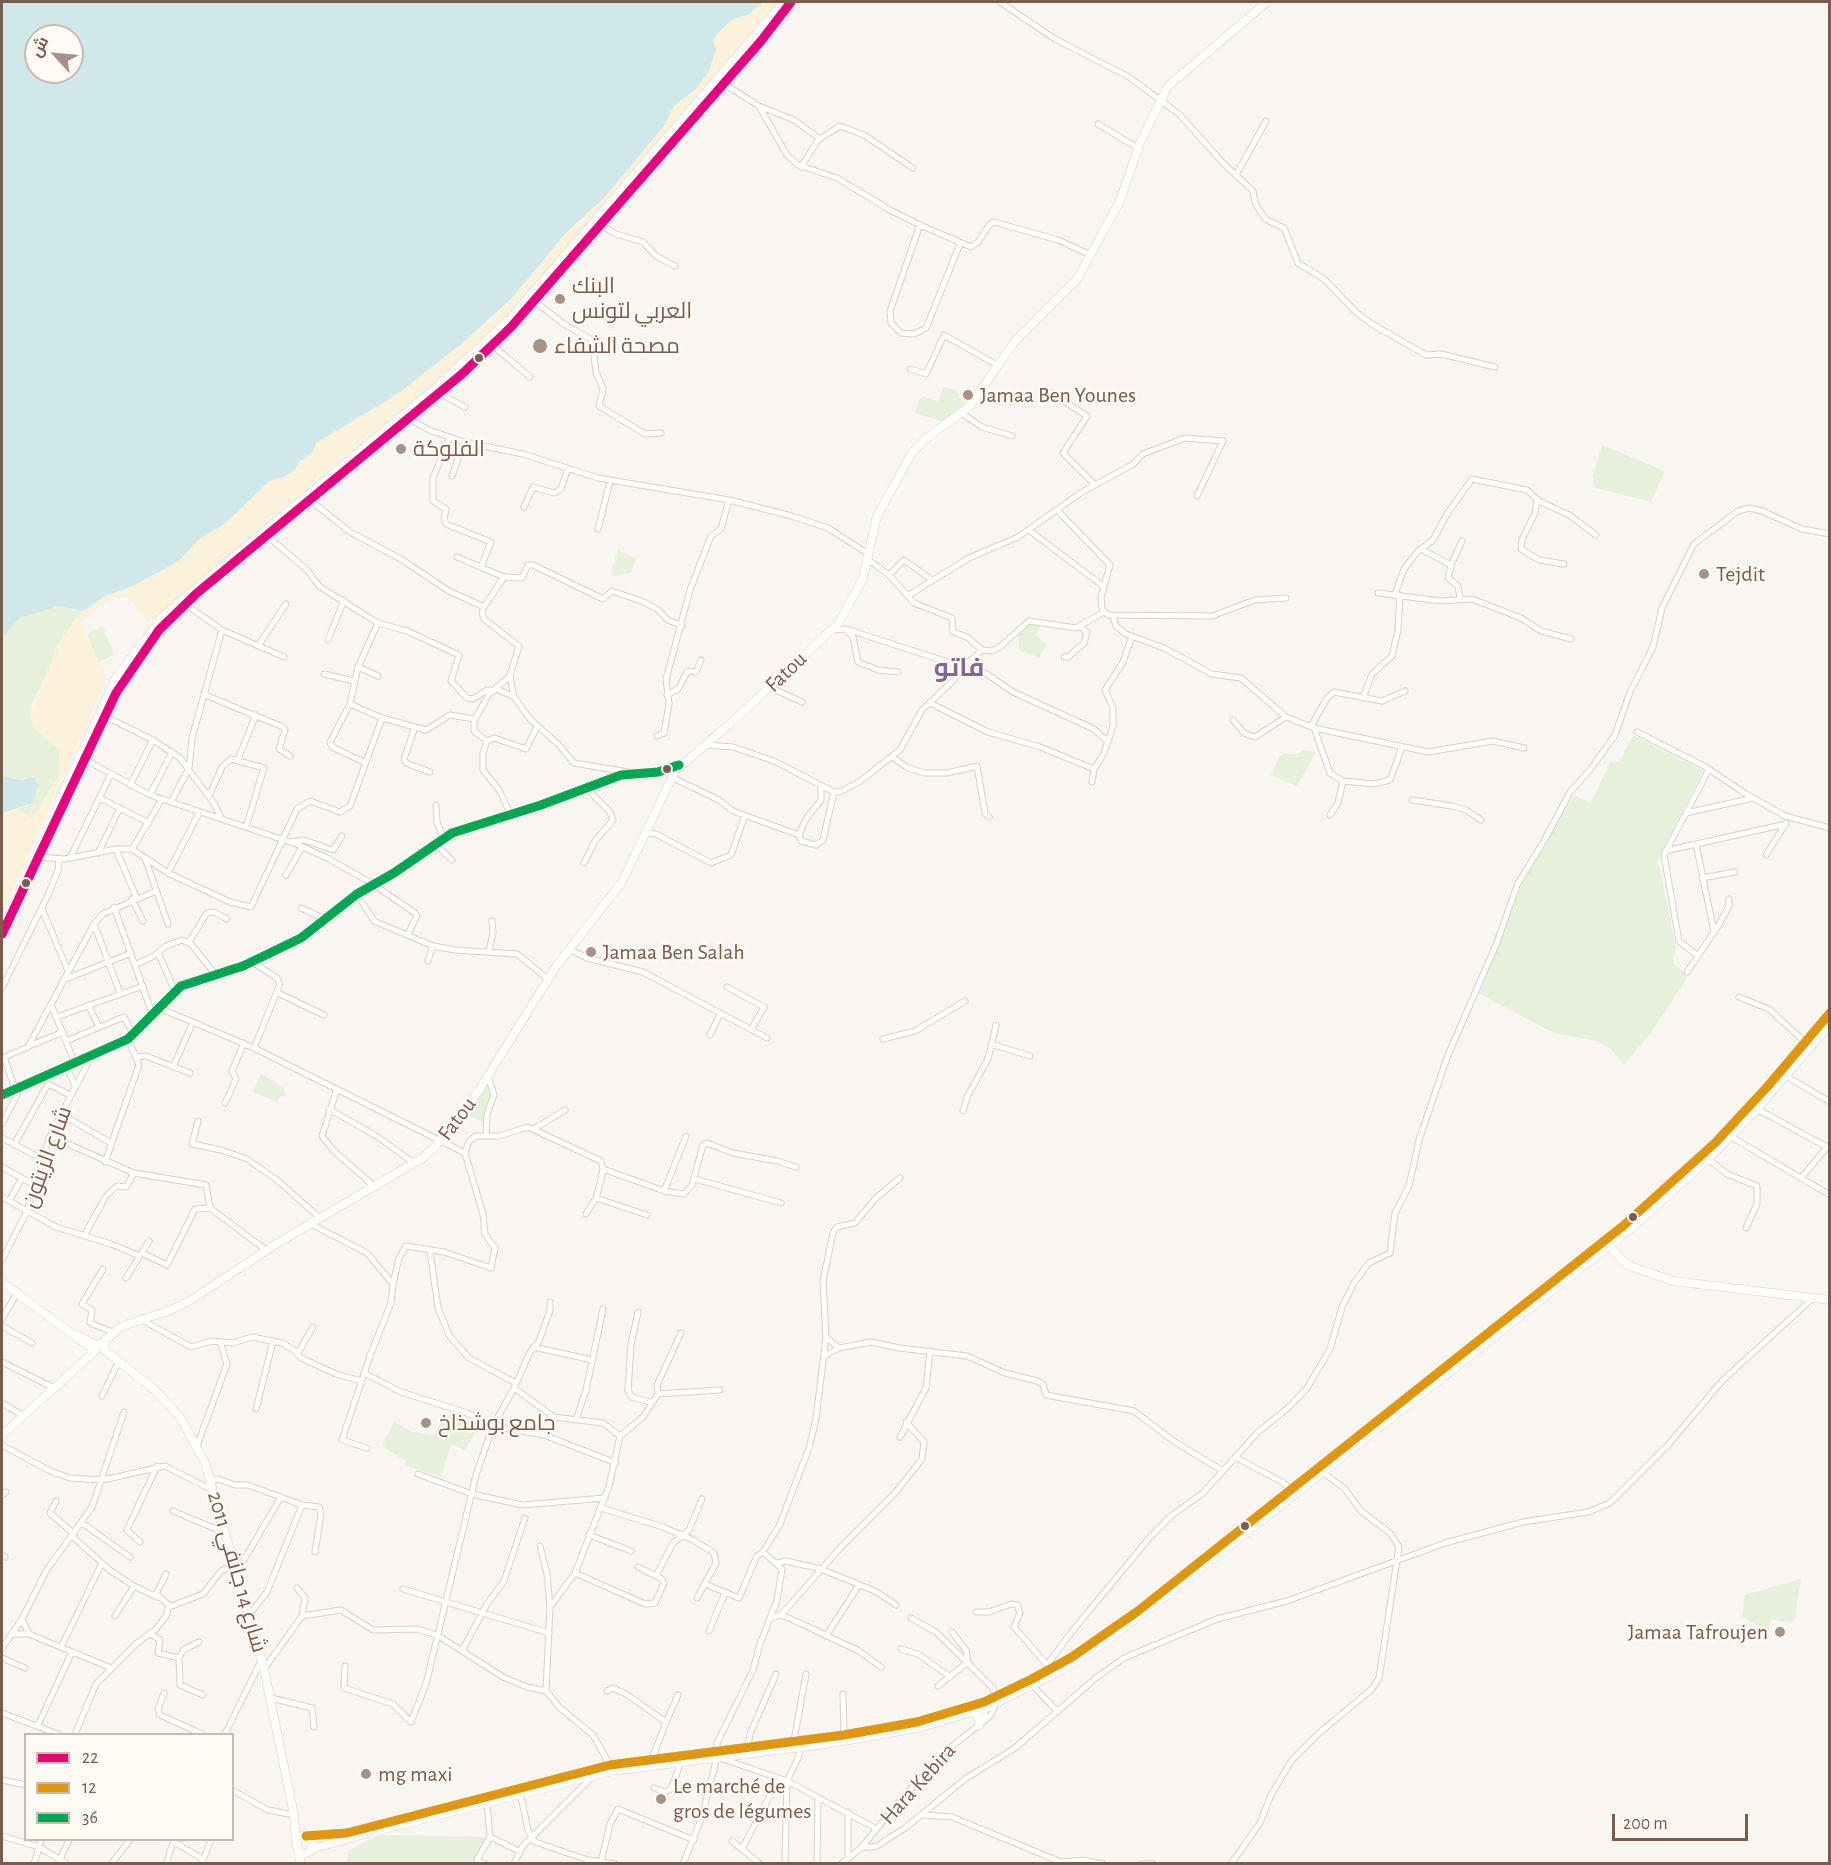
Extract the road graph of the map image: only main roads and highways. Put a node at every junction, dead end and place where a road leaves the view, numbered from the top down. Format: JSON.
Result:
{"nodes":[{"id":1,"x":784,"y":2,"type":"edge"},
{"id":2,"x":791,"y":2,"type":"edge"},
{"id":3,"x":1267,"y":2,"type":"edge"},
{"id":4,"x":720,"y":81,"type":"junction"},
{"id":5,"x":532,"y":300,"type":"junction"},
{"id":6,"x":406,"y":416,"type":"junction"},
{"id":7,"x":265,"y":533,"type":"junction"},
{"id":8,"x":101,"y":715,"type":"junction"},
{"id":9,"x":679,"y":765,"type":"junction"},
{"id":10,"x":658,"y":772,"type":"junction"},
{"id":11,"x":670,"y":778,"type":"junction"},
{"id":12,"x":50,"y":829,"type":"junction"},
{"id":13,"x":2,"y":934,"type":"edge"},
{"id":14,"x":1830,"y":1013,"type":"edge"},
{"id":15,"x":1830,"y":1024,"type":"edge"},
{"id":16,"x":1808,"y":1045,"type":"junction"},
{"id":17,"x":2,"y":1095,"type":"edge"},
{"id":18,"x":1727,"y":1135,"type":"junction"},
{"id":19,"x":1607,"y":1243,"type":"junction"},
{"id":20,"x":1601,"y":1252,"type":"junction"},
{"id":21,"x":1615,"y":1253,"type":"junction"},
{"id":22,"x":2,"y":1282,"type":"edge"},
{"id":23,"x":1830,"y":1300,"type":"edge"},
{"id":24,"x":99,"y":1350,"type":"junction"},
{"id":25,"x":1437,"y":1377,"type":"junction"},
{"id":26,"x":2,"y":1435,"type":"edge"},
{"id":27,"x":1360,"y":1437,"type":"junction"},
{"id":28,"x":1292,"y":1491,"type":"junction"},
{"id":29,"x":1051,"y":1670,"type":"junction"},
{"id":30,"x":996,"y":1700,"type":"junction"},
{"id":31,"x":985,"y":1705,"type":"junction"},
{"id":32,"x":972,"y":1712,"type":"junction"},
{"id":33,"x":917,"y":1725,"type":"junction"},
{"id":34,"x":979,"y":1725,"type":"road end"},
{"id":35,"x":797,"y":1744,"type":"junction"},
{"id":36,"x":717,"y":1754,"type":"junction"},
{"id":37,"x":519,"y":1791,"type":"junction"},
{"id":38,"x":294,"y":1815,"type":"junction"},
{"id":39,"x":415,"y":1818,"type":"junction"},
{"id":40,"x":347,"y":1835,"type":"junction"},
{"id":41,"x":306,"y":1836,"type":"junction"},
{"id":42,"x":296,"y":1842,"type":"junction"},
{"id":43,"x":311,"y":1850,"type":"junction"},
{"id":44,"x":299,"y":1853,"type":"junction"},
{"id":45,"x":301,"y":1863,"type":"edge"},
{"id":46,"x":310,"y":1863,"type":"edge"}],
"edges":[{"from":1,"to":4,"type":"main road"},
{"from":2,"to":4,"type":"main road"},
{"from":3,"to":9,"type":"main road","name":"Fatou"},
{"from":4,"to":5,"type":"main road"},
{"from":5,"to":6,"type":"main road"},
{"from":5,"to":6,"type":"main road"},
{"from":6,"to":7,"type":"main road"},
{"from":6,"to":7,"type":"main road"},
{"from":7,"to":8,"type":"main road"},
{"from":7,"to":8,"type":"main road"},
{"from":8,"to":12,"type":"main road"},
{"from":8,"to":12,"type":"main road"},
{"from":9,"to":10,"type":"main road","name":"Fatou"},
{"from":9,"to":11,"type":"main road","name":"Fatou"},
{"from":10,"to":11,"type":"main road"},
{"from":10,"to":17,"type":"main road","name":"Fatou"},
{"from":11,"to":24,"type":"main road","name":"Fatou"},
{"from":12,"to":13,"type":"main road"},
{"from":14,"to":16,"type":"main road"},
{"from":15,"to":16,"type":"main road"},
{"from":16,"to":18,"type":"main road"},
{"from":16,"to":18,"type":"main road"},
{"from":18,"to":19,"type":"main road"},
{"from":18,"to":19,"type":"main road"},
{"from":19,"to":20,"type":"main road"},
{"from":19,"to":21,"type":"main road"},
{"from":19,"to":25,"type":"main road"},
{"from":20,"to":21,"type":"main road"},
{"from":20,"to":25,"type":"main road"},
{"from":21,"to":23,"type":"main road"},
{"from":22,"to":24,"type":"main road","name":"شارع 14 جانفي 2011"},
{"from":24,"to":26,"type":"main road","name":"Fatou"},
{"from":24,"to":38,"type":"main road","name":"شارع 14 جانفي 2011"},
{"from":25,"to":27,"type":"main road"},
{"from":27,"to":28,"type":"main road"},
{"from":27,"to":28,"type":"main road"},
{"from":28,"to":29,"type":"main road"},
{"from":29,"to":30,"type":"main road"},
{"from":29,"to":30,"type":"main road"},
{"from":30,"to":31,"type":"main road"},
{"from":31,"to":32,"type":"main road"},
{"from":31,"to":33,"type":"main road"},
{"from":32,"to":33,"type":"main road"},
{"from":32,"to":34,"type":"main road"},
{"from":33,"to":35,"type":"main road"},
{"from":33,"to":35,"type":"main road"},
{"from":35,"to":36,"type":"main road"},
{"from":35,"to":36,"type":"main road"},
{"from":36,"to":37,"type":"main road"},
{"from":36,"to":37,"type":"main road"},
{"from":37,"to":39,"type":"main road"},
{"from":37,"to":39,"type":"main road"},
{"from":38,"to":41,"type":"main road","name":"شارع 14 جانفي 2011"},
{"from":38,"to":42,"type":"main road","name":"شارع 14 جانفي 2011"},
{"from":39,"to":40,"type":"main road"},
{"from":40,"to":41,"type":"main road"},
{"from":40,"to":43,"type":"main road"},
{"from":41,"to":42,"type":"main road"},
{"from":41,"to":43,"type":"main road"},
{"from":42,"to":44,"type":"main road"},
{"from":43,"to":44,"type":"main road"},
{"from":43,"to":46,"type":"main road"},
{"from":44,"to":45,"type":"main road"}]}
